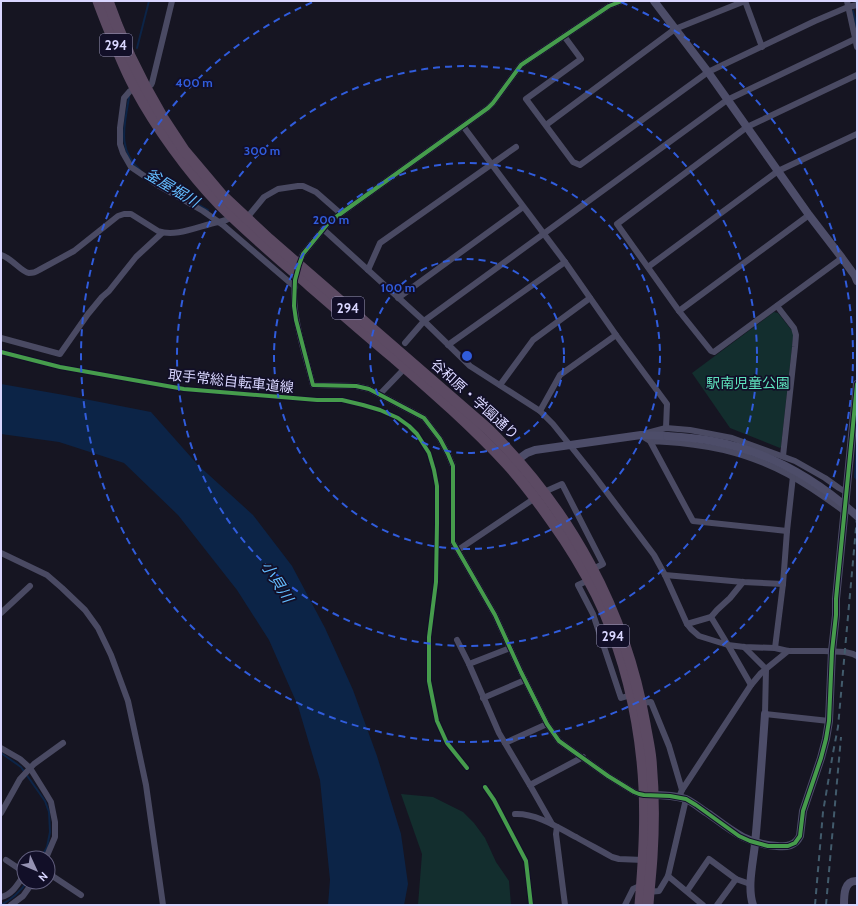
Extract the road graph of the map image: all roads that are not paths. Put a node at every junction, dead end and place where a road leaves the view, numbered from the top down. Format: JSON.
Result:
{"nodes":[{"id":1,"x":98,"y":1,"type":"edge"},
{"id":2,"x":108,"y":1,"type":"edge"},
{"id":3,"x":172,"y":1,"type":"edge"},
{"id":4,"x":622,"y":1,"type":"edge"},
{"id":5,"x":654,"y":1,"type":"edge"},
{"id":6,"x":745,"y":1,"type":"edge"},
{"id":7,"x":848,"y":4,"type":"edge"},
{"id":8,"x":857,"y":5,"type":"edge"},
{"id":9,"x":675,"y":29,"type":"junction"},
{"id":10,"x":564,"y":36,"type":"junction"},
{"id":11,"x":855,"y":39,"type":"junction"},
{"id":12,"x":762,"y":47,"type":"junction"},
{"id":13,"x":857,"y":47,"type":"edge"},
{"id":14,"x":708,"y":72,"type":"junction"},
{"id":15,"x":857,"y":75,"type":"edge"},
{"id":16,"x":140,"y":87,"type":"junction"},
{"id":17,"x":727,"y":100,"type":"junction"},
{"id":18,"x":546,"y":125,"type":"junction"},
{"id":19,"x":463,"y":126,"type":"junction"},
{"id":20,"x":747,"y":127,"type":"junction"},
{"id":21,"x":857,"y":134,"type":"edge"},
{"id":22,"x":516,"y":147,"type":"dead end"},
{"id":23,"x":492,"y":164,"type":"junction"},
{"id":24,"x":778,"y":171,"type":"junction"},
{"id":25,"x":523,"y":207,"type":"junction"},
{"id":26,"x":340,"y":213,"type":"junction"},
{"id":27,"x":809,"y":216,"type":"junction"},
{"id":28,"x":240,"y":218,"type":"junction"},
{"id":29,"x":218,"y":222,"type":"junction"},
{"id":30,"x":323,"y":229,"type":"junction"},
{"id":31,"x":162,"y":233,"type":"junction"},
{"id":32,"x":544,"y":234,"type":"junction"},
{"id":33,"x":1,"y":255,"type":"edge"},
{"id":34,"x":842,"y":258,"type":"junction"},
{"id":35,"x":565,"y":262,"type":"junction"},
{"id":36,"x":648,"y":267,"type":"junction"},
{"id":37,"x":298,"y":269,"type":"junction"},
{"id":38,"x":368,"y":270,"type":"junction"},
{"id":39,"x":856,"y":277,"type":"edge"},
{"id":40,"x":295,"y":287,"type":"junction"},
{"id":41,"x":398,"y":298,"type":"junction"},
{"id":42,"x":590,"y":298,"type":"junction"},
{"id":43,"x":777,"y":306,"type":"junction"},
{"id":44,"x":679,"y":311,"type":"junction"},
{"id":45,"x":424,"y":321,"type":"junction"},
{"id":46,"x":616,"y":335,"type":"junction"},
{"id":47,"x":1,"y":338,"type":"edge"},
{"id":48,"x":405,"y":343,"type":"dead end"},
{"id":49,"x":448,"y":345,"type":"junction"},
{"id":50,"x":405,"y":368,"type":"junction"},
{"id":51,"x":857,"y":384,"type":"edge"},
{"id":52,"x":500,"y":385,"type":"junction"},
{"id":53,"x":380,"y":394,"type":"junction"},
{"id":54,"x":540,"y":411,"type":"junction"},
{"id":55,"x":666,"y":432,"type":"junction"},
{"id":56,"x":641,"y":435,"type":"junction"},
{"id":57,"x":650,"y":441,"type":"junction"},
{"id":58,"x":570,"y":445,"type":"junction"},
{"id":59,"x":854,"y":447,"type":"edge"},
{"id":60,"x":786,"y":457,"type":"junction"},
{"id":61,"x":513,"y":463,"type":"junction"},
{"id":62,"x":793,"y":476,"type":"junction"},
{"id":63,"x":846,"y":492,"type":"junction"},
{"id":64,"x":540,"y":495,"type":"junction"},
{"id":65,"x":845,"y":512,"type":"junction"},
{"id":66,"x":857,"y":516,"type":"edge"},
{"id":67,"x":786,"y":531,"type":"junction"},
{"id":68,"x":458,"y":550,"type":"junction"},
{"id":69,"x":1,"y":554,"type":"edge"},
{"id":70,"x":593,"y":569,"type":"junction"},
{"id":71,"x":665,"y":575,"type":"junction"},
{"id":72,"x":589,"y":580,"type":"junction"},
{"id":73,"x":743,"y":582,"type":"junction"},
{"id":74,"x":783,"y":584,"type":"junction"},
{"id":75,"x":30,"y":586,"type":"dead end"},
{"id":76,"x":1,"y":613,"type":"edge"},
{"id":77,"x":711,"y":617,"type":"junction"},
{"id":78,"x":687,"y":624,"type":"junction"},
{"id":79,"x":619,"y":639,"type":"junction"},
{"id":80,"x":457,"y":640,"type":"dead end"},
{"id":81,"x":604,"y":645,"type":"junction"},
{"id":82,"x":728,"y":645,"type":"junction"},
{"id":83,"x":744,"y":647,"type":"junction"},
{"id":84,"x":510,"y":648,"type":"junction"},
{"id":85,"x":775,"y":648,"type":"junction"},
{"id":86,"x":788,"y":651,"type":"junction"},
{"id":87,"x":832,"y":651,"type":"junction"},
{"id":88,"x":857,"y":656,"type":"edge"},
{"id":89,"x":469,"y":664,"type":"junction"},
{"id":90,"x":766,"y":669,"type":"junction"},
{"id":91,"x":525,"y":680,"type":"junction"},
{"id":92,"x":751,"y":685,"type":"junction"},
{"id":93,"x":631,"y":695,"type":"junction"},
{"id":94,"x":483,"y":698,"type":"junction"},
{"id":95,"x":641,"y":703,"type":"junction"},
{"id":96,"x":765,"y":714,"type":"junction"},
{"id":97,"x":829,"y":721,"type":"junction"},
{"id":98,"x":548,"y":724,"type":"junction"},
{"id":99,"x":63,"y":743,"type":"dead end"},
{"id":100,"x":504,"y":743,"type":"junction"},
{"id":101,"x":1,"y":748,"type":"edge"},
{"id":102,"x":583,"y":757,"type":"junction"},
{"id":103,"x":27,"y":771,"type":"junction"},
{"id":104,"x":530,"y":785,"type":"junction"},
{"id":105,"x":649,"y":795,"type":"junction"},
{"id":106,"x":682,"y":795,"type":"junction"},
{"id":107,"x":1,"y":814,"type":"edge"},
{"id":108,"x":515,"y":814,"type":"dead end"},
{"id":109,"x":555,"y":825,"type":"junction"},
{"id":110,"x":755,"y":843,"type":"junction"},
{"id":111,"x":49,"y":850,"type":"edge"},
{"id":112,"x":6,"y":860,"type":"dead end"},
{"id":113,"x":643,"y":860,"type":"junction"},
{"id":114,"x":16,"y":868,"type":"edge"},
{"id":115,"x":668,"y":876,"type":"junction"},
{"id":116,"x":56,"y":878,"type":"edge"},
{"id":117,"x":736,"y":879,"type":"junction"},
{"id":118,"x":857,"y":881,"type":"edge"},
{"id":119,"x":750,"y":884,"type":"junction"},
{"id":120,"x":16,"y":888,"type":"edge"},
{"id":121,"x":645,"y":888,"type":"junction"},
{"id":122,"x":27,"y":890,"type":"edge"},
{"id":123,"x":686,"y":891,"type":"junction"},
{"id":124,"x":81,"y":895,"type":"dead end"},
{"id":125,"x":1,"y":897,"type":"edge"},
{"id":126,"x":11,"y":905,"type":"edge"},
{"id":127,"x":163,"y":905,"type":"edge"},
{"id":128,"x":565,"y":905,"type":"edge"},
{"id":129,"x":625,"y":905,"type":"edge"},
{"id":130,"x":640,"y":905,"type":"edge"},
{"id":131,"x":648,"y":905,"type":"edge"},
{"id":132,"x":703,"y":905,"type":"edge"},
{"id":133,"x":717,"y":905,"type":"edge"},
{"id":134,"x":752,"y":905,"type":"edge"},
{"id":135,"x":844,"y":905,"type":"edge"}],
"edges":[{"from":1,"to":16,"type":"highway","name":"谷和原・学園通り","number":"294"},
{"from":2,"to":16,"type":"highway","name":"谷和原・学園通り","number":"294"},
{"from":3,"to":16,"type":"street"},
{"from":4,"to":10,"type":"street"},
{"from":5,"to":9,"type":"street"},
{"from":6,"to":9,"type":"street"},
{"from":6,"to":12,"type":"street"},
{"from":7,"to":8,"type":"street"},
{"from":7,"to":11,"type":"street"},
{"from":7,"to":12,"type":"street"},
{"from":9,"to":14,"type":"street"},
{"from":9,"to":18,"type":"street"},
{"from":10,"to":18,"type":"street"},
{"from":10,"to":19,"type":"street"},
{"from":11,"to":13,"type":"street"},
{"from":11,"to":17,"type":"street"},
{"from":12,"to":14,"type":"street"},
{"from":14,"to":17,"type":"street"},
{"from":14,"to":18,"type":"street"},
{"from":15,"to":20,"type":"street"},
{"from":16,"to":28,"type":"highway","name":"谷和原・学園通り","number":"294"},
{"from":16,"to":29,"type":"street"},
{"from":17,"to":20,"type":"street"},
{"from":17,"to":32,"type":"street"},
{"from":19,"to":23,"type":"street"},
{"from":19,"to":26,"type":"street"},
{"from":20,"to":24,"type":"street"},
{"from":20,"to":36,"type":"street"},
{"from":21,"to":24,"type":"street"},
{"from":22,"to":23,"type":"street"},
{"from":23,"to":25,"type":"street"},
{"from":23,"to":38,"type":"street"},
{"from":24,"to":27,"type":"street"},
{"from":24,"to":36,"type":"street"},
{"from":25,"to":32,"type":"street"},
{"from":25,"to":41,"type":"street"},
{"from":26,"to":28,"type":"street"},
{"from":26,"to":30,"type":"street"},
{"from":27,"to":34,"type":"street"},
{"from":27,"to":44,"type":"street"},
{"from":28,"to":29,"type":"street"},
{"from":28,"to":37,"type":"highway","name":"谷和原・学園通り","number":"294"},
{"from":29,"to":31,"type":"street"},
{"from":29,"to":40,"type":"street"},
{"from":30,"to":37,"type":"street"},
{"from":30,"to":38,"type":"street"},
{"from":31,"to":33,"type":"street"},
{"from":31,"to":47,"type":"street"},
{"from":32,"to":35,"type":"street"},
{"from":32,"to":45,"type":"street"},
{"from":34,"to":39,"type":"street"},
{"from":34,"to":43,"type":"street"},
{"from":35,"to":42,"type":"street"},
{"from":35,"to":49,"type":"street"},
{"from":36,"to":44,"type":"street"},
{"from":37,"to":40,"type":"street"},
{"from":37,"to":50,"type":"highway","name":"谷和原・学園通り","number":"294"},
{"from":37,"to":61,"type":"highway","name":"谷和原・学園通り","number":"294"},
{"from":38,"to":41,"type":"street"},
{"from":40,"to":53,"type":"street"},
{"from":41,"to":45,"type":"street"},
{"from":42,"to":46,"type":"street"},
{"from":42,"to":52,"type":"street"},
{"from":43,"to":44,"type":"street"},
{"from":43,"to":60,"type":"street"},
{"from":45,"to":48,"type":"street"},
{"from":45,"to":49,"type":"street"},
{"from":46,"to":54,"type":"street"},
{"from":46,"to":55,"type":"street"},
{"from":49,"to":52,"type":"street"},
{"from":50,"to":53,"type":"street"},
{"from":50,"to":61,"type":"highway","name":"谷和原・学園通り","number":"294"},
{"from":51,"to":59,"type":"street"},
{"from":52,"to":54,"type":"street"},
{"from":53,"to":68,"type":"street"},
{"from":54,"to":58,"type":"street"},
{"from":55,"to":56,"type":"street"},
{"from":55,"to":60,"type":"street"},
{"from":55,"to":66,"type":"street","bridge":true},
{"from":56,"to":57,"type":"street"},
{"from":56,"to":58,"type":"street"},
{"from":57,"to":62,"type":"street"},
{"from":57,"to":67,"type":"street"},
{"from":58,"to":61,"type":"street"},
{"from":58,"to":71,"type":"street"},
{"from":59,"to":63,"type":"street"},
{"from":60,"to":62,"type":"street"},
{"from":60,"to":63,"type":"street"},
{"from":61,"to":64,"type":"highway","name":"谷和原・学園通り","number":"294"},
{"from":62,"to":65,"type":"street"},
{"from":62,"to":67,"type":"street"},
{"from":63,"to":65,"type":"street"},
{"from":64,"to":68,"type":"street"},
{"from":64,"to":70,"type":"highway","name":"谷和原・学園通り","number":"294"},
{"from":64,"to":70,"type":"street"},
{"from":64,"to":72,"type":"highway","name":"谷和原・学園通り","number":"294"},
{"from":65,"to":87,"type":"street"},
{"from":67,"to":74,"type":"street"},
{"from":68,"to":84,"type":"street"},
{"from":69,"to":127,"type":"street"},
{"from":70,"to":79,"type":"highway","name":"谷和原・学園通り","number":"294"},
{"from":71,"to":73,"type":"street"},
{"from":71,"to":78,"type":"street"},
{"from":72,"to":79,"type":"highway","name":"谷和原・学園通り","number":"294"},
{"from":72,"to":81,"type":"street"},
{"from":73,"to":74,"type":"street"},
{"from":73,"to":77,"type":"street"},
{"from":74,"to":85,"type":"street"},
{"from":75,"to":76,"type":"street"},
{"from":77,"to":78,"type":"street"},
{"from":77,"to":82,"type":"street"},
{"from":78,"to":82,"type":"street"},
{"from":79,"to":81,"type":"street"},
{"from":79,"to":93,"type":"highway","name":"谷和原・学園通り","number":"294"},
{"from":79,"to":95,"type":"highway","name":"谷和原・学園通り","number":"294"},
{"from":80,"to":89,"type":"street"},
{"from":81,"to":93,"type":"street"},
{"from":82,"to":83,"type":"street"},
{"from":82,"to":92,"type":"street"},
{"from":83,"to":85,"type":"street"},
{"from":83,"to":90,"type":"street"},
{"from":84,"to":89,"type":"street"},
{"from":84,"to":91,"type":"street"},
{"from":85,"to":86,"type":"street"},
{"from":86,"to":87,"type":"street"},
{"from":86,"to":90,"type":"street"},
{"from":87,"to":88,"type":"street"},
{"from":87,"to":97,"type":"street"},
{"from":89,"to":94,"type":"street"},
{"from":90,"to":92,"type":"street"},
{"from":90,"to":96,"type":"street"},
{"from":91,"to":94,"type":"street"},
{"from":91,"to":98,"type":"street"},
{"from":92,"to":106,"type":"street"},
{"from":93,"to":105,"type":"highway","name":"谷和原・学園通り","number":"294"},
{"from":94,"to":100,"type":"street"},
{"from":95,"to":105,"type":"highway","name":"谷和原・学園通り","number":"294"},
{"from":95,"to":106,"type":"street"},
{"from":96,"to":97,"type":"street"},
{"from":96,"to":110,"type":"street"},
{"from":97,"to":110,"type":"street"},
{"from":98,"to":100,"type":"street"},
{"from":98,"to":102,"type":"street"},
{"from":99,"to":103,"type":"street"},
{"from":100,"to":104,"type":"street"},
{"from":101,"to":103,"type":"street"},
{"from":102,"to":104,"type":"street"},
{"from":102,"to":105,"type":"street"},
{"from":103,"to":107,"type":"street"},
{"from":103,"to":111,"type":"street"},
{"from":104,"to":109,"type":"street"},
{"from":105,"to":106,"type":"street"},
{"from":105,"to":113,"type":"highway","name":"谷和原・学園通り","number":"294"},
{"from":105,"to":121,"type":"highway","name":"谷和原・学園通り","number":"294"},
{"from":106,"to":110,"type":"street"},
{"from":106,"to":115,"type":"street"},
{"from":108,"to":109,"type":"street"},
{"from":109,"to":113,"type":"street"},
{"from":109,"to":128,"type":"street"},
{"from":110,"to":119,"type":"street"},
{"from":112,"to":114,"type":"street"},
{"from":113,"to":121,"type":"highway","name":"谷和原・学園通り","number":"294"},
{"from":115,"to":121,"type":"street"},
{"from":115,"to":123,"type":"street"},
{"from":116,"to":124,"type":"street"},
{"from":117,"to":119,"type":"street"},
{"from":117,"to":123,"type":"street"},
{"from":117,"to":133,"type":"street"},
{"from":118,"to":135,"type":"street"},
{"from":119,"to":134,"type":"street"},
{"from":120,"to":125,"type":"street"},
{"from":121,"to":129,"type":"street"},
{"from":121,"to":130,"type":"highway","name":"谷和原・学園通り","number":"294"},
{"from":121,"to":131,"type":"highway","name":"谷和原・学園通り","number":"294"},
{"from":122,"to":126,"type":"street"},
{"from":123,"to":132,"type":"street"}]}
